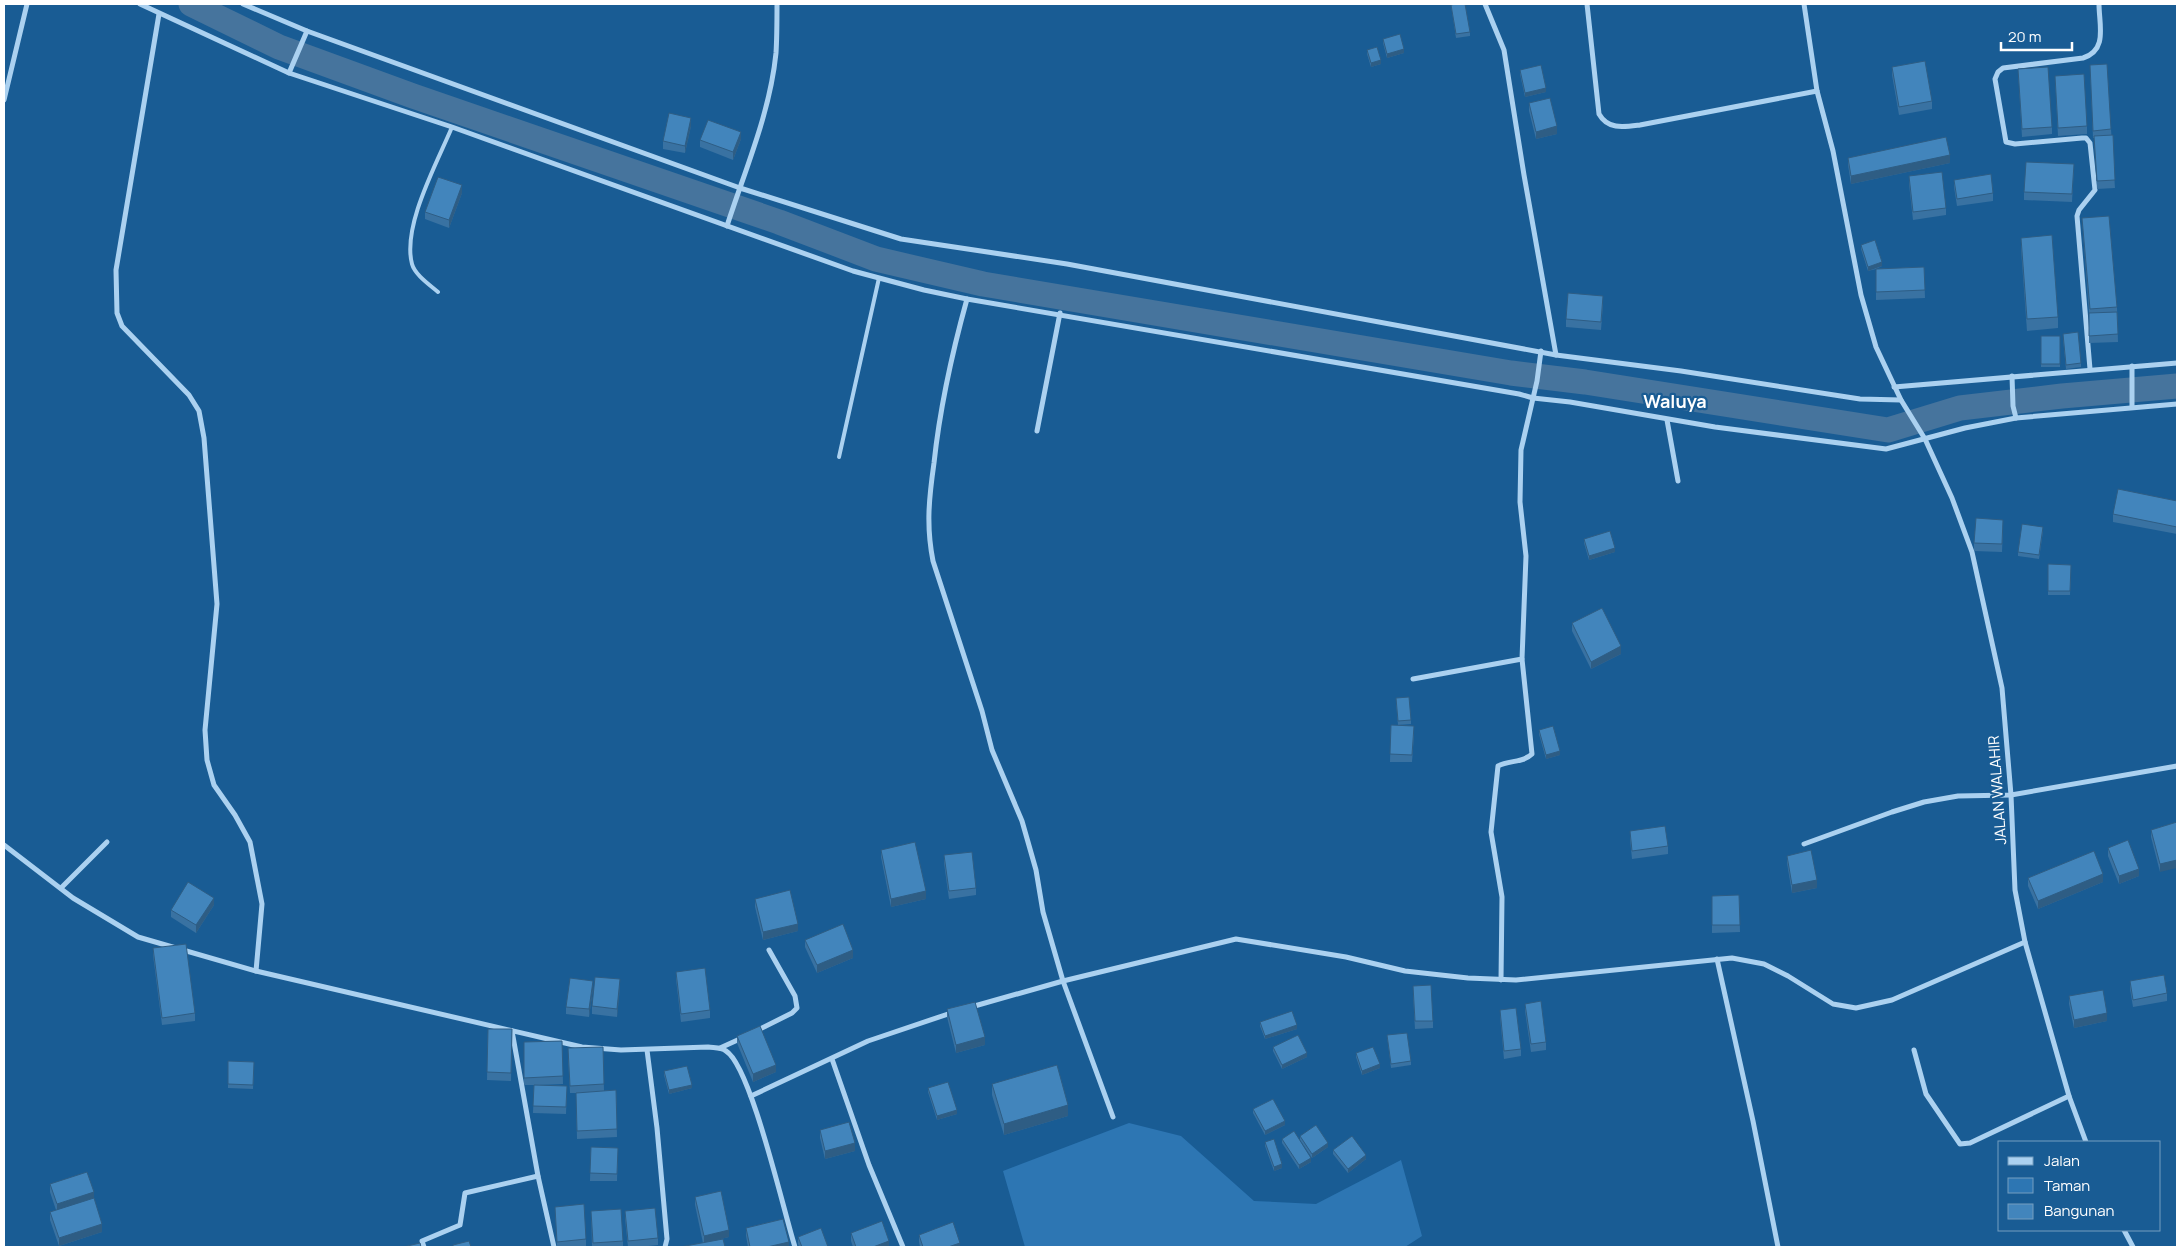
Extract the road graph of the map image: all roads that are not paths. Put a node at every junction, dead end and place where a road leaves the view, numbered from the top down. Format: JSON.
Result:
{"nodes":[{"id":1,"x":27,"y":4,"type":"edge"},
{"id":2,"x":140,"y":4,"type":"edge"},
{"id":3,"x":243,"y":4,"type":"edge"},
{"id":4,"x":777,"y":4,"type":"edge"},
{"id":5,"x":1485,"y":4,"type":"edge"},
{"id":6,"x":1587,"y":4,"type":"edge"},
{"id":7,"x":1804,"y":4,"type":"edge"},
{"id":8,"x":2098,"y":4,"type":"edge"},
{"id":9,"x":159,"y":14,"type":"junction"},
{"id":10,"x":308,"y":31,"type":"junction"},
{"id":11,"x":289,"y":73,"type":"junction"},
{"id":12,"x":1817,"y":91,"type":"junction"},
{"id":13,"x":4,"y":100,"type":"edge"},
{"id":14,"x":452,"y":127,"type":"junction"},
{"id":15,"x":740,"y":188,"type":"junction"},
{"id":16,"x":727,"y":226,"type":"junction"},
{"id":17,"x":879,"y":278,"type":"junction"},
{"id":18,"x":438,"y":292,"type":"dead end"},
{"id":19,"x":967,"y":299,"type":"junction"},
{"id":20,"x":1060,"y":313,"type":"junction"},
{"id":21,"x":1540,"y":354,"type":"junction"},
{"id":22,"x":1556,"y":355,"type":"junction"},
{"id":23,"x":2177,"y":363,"type":"edge"},
{"id":24,"x":2132,"y":368,"type":"junction"},
{"id":25,"x":2090,"y":369,"type":"junction"},
{"id":26,"x":2012,"y":376,"type":"junction"},
{"id":27,"x":1894,"y":387,"type":"junction"},
{"id":28,"x":1532,"y":398,"type":"junction"},
{"id":29,"x":1901,"y":400,"type":"junction"},
{"id":30,"x":2177,"y":404,"type":"edge"},
{"id":31,"x":2132,"y":407,"type":"junction"},
{"id":32,"x":2016,"y":418,"type":"junction"},
{"id":33,"x":1667,"y":420,"type":"junction"},
{"id":34,"x":1037,"y":431,"type":"dead end"},
{"id":35,"x":1924,"y":436,"type":"junction"},
{"id":36,"x":839,"y":457,"type":"dead end"},
{"id":37,"x":1678,"y":481,"type":"dead end"},
{"id":38,"x":1522,"y":659,"type":"junction"},
{"id":39,"x":1413,"y":679,"type":"dead end"},
{"id":40,"x":2177,"y":766,"type":"edge"},
{"id":41,"x":2011,"y":795,"type":"junction"},
{"id":42,"x":107,"y":842,"type":"dead end"},
{"id":43,"x":1804,"y":844,"type":"dead end"},
{"id":44,"x":4,"y":845,"type":"edge"},
{"id":45,"x":61,"y":888,"type":"junction"},
{"id":46,"x":2025,"y":942,"type":"junction"},
{"id":47,"x":769,"y":950,"type":"dead end"},
{"id":48,"x":1716,"y":959,"type":"junction"},
{"id":49,"x":256,"y":971,"type":"junction"},
{"id":50,"x":1501,"y":980,"type":"junction"},
{"id":51,"x":1063,"y":981,"type":"junction"},
{"id":52,"x":965,"y":1009,"type":"edge"},
{"id":53,"x":956,"y":1012,"type":"edge"},
{"id":54,"x":512,"y":1031,"type":"junction"},
{"id":55,"x":720,"y":1048,"type":"junction"},
{"id":56,"x":647,"y":1050,"type":"junction"},
{"id":57,"x":1914,"y":1050,"type":"dead end"},
{"id":58,"x":832,"y":1059,"type":"junction"},
{"id":59,"x":751,"y":1096,"type":"junction"},
{"id":60,"x":2069,"y":1096,"type":"junction"},
{"id":61,"x":1113,"y":1117,"type":"dead end"},
{"id":62,"x":2086,"y":1141,"type":"edge"},
{"id":63,"x":538,"y":1176,"type":"junction"},
{"id":64,"x":2125,"y":1231,"type":"edge"},
{"id":65,"x":424,"y":1247,"type":"edge"},
{"id":66,"x":554,"y":1247,"type":"edge"},
{"id":67,"x":665,"y":1247,"type":"edge"},
{"id":68,"x":795,"y":1247,"type":"edge"},
{"id":69,"x":903,"y":1247,"type":"edge"},
{"id":70,"x":1778,"y":1247,"type":"edge"},
{"id":71,"x":2133,"y":1247,"type":"edge"}],
"edges":[{"from":1,"to":13,"type":"street"},
{"from":2,"to":9,"type":"street"},
{"from":3,"to":10,"type":"street"},
{"from":4,"to":15,"type":"street"},
{"from":5,"to":22,"type":"street"},
{"from":6,"to":12,"type":"street"},
{"from":7,"to":12,"type":"street","name":"JALAN WALAHIR"},
{"from":8,"to":25,"type":"street"},
{"from":9,"to":11,"type":"street"},
{"from":9,"to":49,"type":"street"},
{"from":10,"to":11,"type":"street"},
{"from":10,"to":15,"type":"street"},
{"from":11,"to":14,"type":"street"},
{"from":12,"to":27,"type":"street","name":"JALAN WALAHIR"},
{"from":14,"to":16,"type":"street"},
{"from":14,"to":18,"type":"lane"},
{"from":15,"to":16,"type":"street"},
{"from":15,"to":21,"type":"street"},
{"from":16,"to":17,"type":"street"},
{"from":17,"to":19,"type":"street"},
{"from":17,"to":36,"type":"lane"},
{"from":19,"to":20,"type":"street"},
{"from":19,"to":51,"type":"street"},
{"from":20,"to":28,"type":"street"},
{"from":20,"to":34,"type":"street"},
{"from":21,"to":22,"type":"street"},
{"from":21,"to":28,"type":"street"},
{"from":22,"to":29,"type":"street"},
{"from":23,"to":24,"type":"street"},
{"from":24,"to":25,"type":"street"},
{"from":24,"to":31,"type":"street"},
{"from":25,"to":26,"type":"street"},
{"from":26,"to":27,"type":"street"},
{"from":26,"to":32,"type":"street"},
{"from":27,"to":29,"type":"street","name":"JALAN WALAHIR"},
{"from":28,"to":33,"type":"street"},
{"from":28,"to":38,"type":"street"},
{"from":29,"to":35,"type":"street","name":"JALAN WALAHIR"},
{"from":30,"to":31,"type":"street"},
{"from":31,"to":32,"type":"street"},
{"from":32,"to":35,"type":"street"},
{"from":33,"to":35,"type":"street"},
{"from":33,"to":37,"type":"street"},
{"from":35,"to":41,"type":"street","name":"JALAN WALAHIR"},
{"from":38,"to":39,"type":"street"},
{"from":38,"to":50,"type":"street"},
{"from":40,"to":41,"type":"street"},
{"from":41,"to":43,"type":"street"},
{"from":41,"to":46,"type":"street","name":"JALAN WALAHIR"},
{"from":42,"to":45,"type":"street"},
{"from":44,"to":45,"type":"street"},
{"from":45,"to":49,"type":"street"},
{"from":46,"to":48,"type":"street"},
{"from":46,"to":60,"type":"street","name":"JALAN WALAHIR"},
{"from":47,"to":55,"type":"street"},
{"from":48,"to":50,"type":"street"},
{"from":48,"to":70,"type":"street"},
{"from":49,"to":54,"type":"street"},
{"from":50,"to":51,"type":"street"},
{"from":51,"to":52,"type":"street"},
{"from":51,"to":61,"type":"street"},
{"from":53,"to":58,"type":"street"},
{"from":54,"to":56,"type":"street"},
{"from":54,"to":63,"type":"street"},
{"from":55,"to":56,"type":"street"},
{"from":55,"to":59,"type":"street"},
{"from":56,"to":67,"type":"street"},
{"from":57,"to":60,"type":"street"},
{"from":58,"to":59,"type":"street"},
{"from":58,"to":69,"type":"street"},
{"from":59,"to":68,"type":"street"},
{"from":60,"to":62,"type":"street","name":"JALAN WALAHIR"},
{"from":63,"to":65,"type":"street"},
{"from":63,"to":66,"type":"street"},
{"from":64,"to":71,"type":"street"}]}
